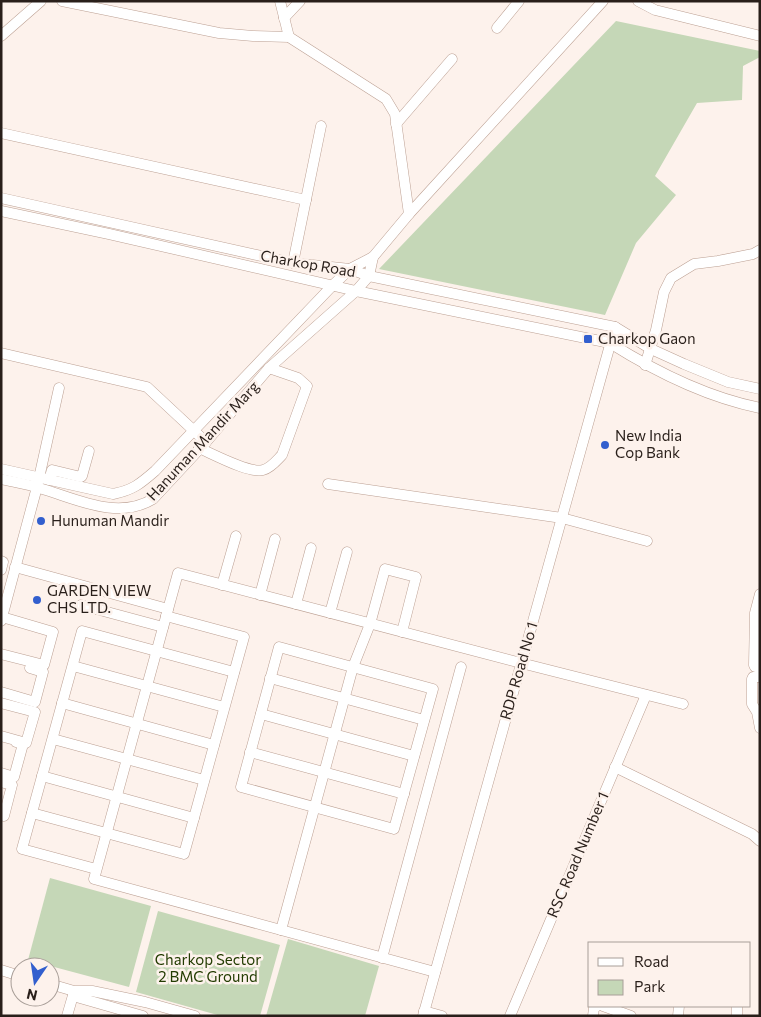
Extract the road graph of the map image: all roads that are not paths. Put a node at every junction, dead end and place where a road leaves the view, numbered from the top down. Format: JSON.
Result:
{"nodes":[{"id":1,"x":41,"y":1,"type":"edge"},
{"id":2,"x":62,"y":1,"type":"edge"},
{"id":3,"x":280,"y":1,"type":"edge"},
{"id":4,"x":300,"y":1,"type":"edge"},
{"id":5,"x":519,"y":1,"type":"edge"},
{"id":6,"x":603,"y":1,"type":"edge"},
{"id":7,"x":638,"y":1,"type":"edge"},
{"id":8,"x":284,"y":18,"type":"junction"},
{"id":9,"x":497,"y":28,"type":"dead end"},
{"id":10,"x":1,"y":36,"type":"edge"},
{"id":11,"x":760,"y":36,"type":"edge"},
{"id":12,"x":288,"y":37,"type":"junction"},
{"id":13,"x":452,"y":59,"type":"dead end"},
{"id":14,"x":396,"y":124,"type":"junction"},
{"id":15,"x":321,"y":126,"type":"dead end"},
{"id":16,"x":1,"y":133,"type":"edge"},
{"id":17,"x":1,"y":198,"type":"edge"},
{"id":18,"x":306,"y":200,"type":"junction"},
{"id":19,"x":1,"y":211,"type":"edge"},
{"id":20,"x":409,"y":214,"type":"junction"},
{"id":21,"x":760,"y":250,"type":"edge"},
{"id":22,"x":373,"y":257,"type":"junction"},
{"id":23,"x":294,"y":263,"type":"junction"},
{"id":24,"x":350,"y":270,"type":"junction"},
{"id":25,"x":369,"y":276,"type":"junction"},
{"id":26,"x":333,"y":285,"type":"junction"},
{"id":27,"x":356,"y":290,"type":"junction"},
{"id":28,"x":615,"y":327,"type":"junction"},
{"id":29,"x":610,"y":343,"type":"junction"},
{"id":30,"x":650,"y":349,"type":"junction"},
{"id":31,"x":1,"y":353,"type":"edge"},
{"id":32,"x":646,"y":365,"type":"junction"},
{"id":33,"x":269,"y":368,"type":"junction"},
{"id":34,"x":59,"y":388,"type":"dead end"},
{"id":35,"x":760,"y":389,"type":"edge"},
{"id":36,"x":760,"y":408,"type":"edge"},
{"id":37,"x":194,"y":431,"type":"junction"},
{"id":38,"x":203,"y":445,"type":"junction"},
{"id":39,"x":89,"y":452,"type":"dead end"},
{"id":40,"x":1,"y":469,"type":"edge"},
{"id":41,"x":1,"y":479,"type":"edge"},
{"id":42,"x":42,"y":482,"type":"junction"},
{"id":43,"x":328,"y":484,"type":"dead end"},
{"id":44,"x":562,"y":518,"type":"junction"},
{"id":45,"x":236,"y":536,"type":"dead end"},
{"id":46,"x":275,"y":539,"type":"dead end"},
{"id":47,"x":647,"y":541,"type":"dead end"},
{"id":48,"x":311,"y":548,"type":"dead end"},
{"id":49,"x":347,"y":552,"type":"dead end"},
{"id":50,"x":1,"y":561,"type":"edge"},
{"id":51,"x":15,"y":567,"type":"junction"},
{"id":52,"x":1,"y":570,"type":"edge"},
{"id":53,"x":222,"y":584,"type":"junction"},
{"id":54,"x":760,"y":594,"type":"edge"},
{"id":55,"x":260,"y":595,"type":"junction"},
{"id":56,"x":296,"y":604,"type":"junction"},
{"id":57,"x":81,"y":605,"type":"dead end"},
{"id":58,"x":3,"y":611,"type":"edge"},
{"id":59,"x":167,"y":612,"type":"junction"},
{"id":60,"x":330,"y":614,"type":"junction"},
{"id":61,"x":757,"y":619,"type":"edge"},
{"id":62,"x":370,"y":624,"type":"junction"},
{"id":63,"x":53,"y":625,"type":"dead end"},
{"id":64,"x":163,"y":627,"type":"junction"},
{"id":65,"x":402,"y":632,"type":"junction"},
{"id":66,"x":156,"y":651,"type":"junction"},
{"id":67,"x":1,"y":654,"type":"edge"},
{"id":68,"x":1,"y":660,"type":"edge"},
{"id":69,"x":521,"y":663,"type":"junction"},
{"id":70,"x":73,"y":666,"type":"junction"},
{"id":71,"x":353,"y":667,"type":"junction"},
{"id":72,"x":461,"y":667,"type":"dead end"},
{"id":73,"x":760,"y":667,"type":"edge"},
{"id":74,"x":234,"y":672,"type":"junction"},
{"id":75,"x":760,"y":677,"type":"edge"},
{"id":76,"x":270,"y":678,"type":"junction"},
{"id":77,"x":147,"y":686,"type":"junction"},
{"id":78,"x":1,"y":692,"type":"edge"},
{"id":79,"x":646,"y":694,"type":"junction"},
{"id":80,"x":345,"y":699,"type":"junction"},
{"id":81,"x":1,"y":703,"type":"edge"},
{"id":82,"x":62,"y":703,"type":"junction"},
{"id":83,"x":683,"y":704,"type":"dead end"},
{"id":84,"x":224,"y":707,"type":"junction"},
{"id":85,"x":261,"y":714,"type":"junction"},
{"id":86,"x":424,"y":720,"type":"junction"},
{"id":87,"x":136,"y":724,"type":"junction"},
{"id":88,"x":760,"y":728,"type":"edge"},
{"id":89,"x":335,"y":734,"type":"junction"},
{"id":90,"x":1,"y":737,"type":"edge"},
{"id":91,"x":53,"y":739,"type":"junction"},
{"id":92,"x":214,"y":745,"type":"junction"},
{"id":93,"x":250,"y":752,"type":"junction"},
{"id":94,"x":414,"y":756,"type":"junction"},
{"id":95,"x":127,"y":759,"type":"junction"},
{"id":96,"x":615,"y":767,"type":"junction"},
{"id":97,"x":325,"y":772,"type":"junction"},
{"id":98,"x":1,"y":773,"type":"edge"},
{"id":99,"x":42,"y":776,"type":"junction"},
{"id":100,"x":204,"y":780,"type":"junction"},
{"id":101,"x":1,"y":782,"type":"edge"},
{"id":102,"x":404,"y":794,"type":"junction"},
{"id":103,"x":116,"y":796,"type":"junction"},
{"id":104,"x":315,"y":807,"type":"junction"},
{"id":105,"x":32,"y":813,"type":"junction"},
{"id":106,"x":1,"y":816,"type":"edge"},
{"id":107,"x":194,"y":818,"type":"junction"},
{"id":108,"x":106,"y":833,"type":"junction"},
{"id":109,"x":760,"y":841,"type":"edge"},
{"id":110,"x":96,"y":869,"type":"junction"},
{"id":111,"x":281,"y":930,"type":"junction"},
{"id":112,"x":382,"y":958,"type":"junction"},
{"id":113,"x":435,"y":972,"type":"junction"},
{"id":114,"x":60,"y":988,"type":"edge"},
{"id":115,"x":74,"y":994,"type":"junction"},
{"id":116,"x":606,"y":1007,"type":"edge"},
{"id":117,"x":423,"y":1014,"type":"edge"},
{"id":118,"x":68,"y":1016,"type":"edge"},
{"id":119,"x":143,"y":1016,"type":"edge"},
{"id":120,"x":194,"y":1016,"type":"edge"},
{"id":121,"x":442,"y":1016,"type":"edge"},
{"id":122,"x":510,"y":1016,"type":"edge"},
{"id":123,"x":631,"y":1016,"type":"edge"}],
"edges":[{"from":1,"to":10,"type":"street"},
{"from":2,"to":12,"type":"street"},
{"from":3,"to":8,"type":"street"},
{"from":4,"to":8,"type":"street"},
{"from":5,"to":9,"type":"street"},
{"from":6,"to":20,"type":"street"},
{"from":7,"to":11,"type":"street"},
{"from":8,"to":12,"type":"street"},
{"from":12,"to":14,"type":"street"},
{"from":13,"to":14,"type":"street"},
{"from":14,"to":20,"type":"street"},
{"from":15,"to":18,"type":"street"},
{"from":16,"to":18,"type":"street"},
{"from":17,"to":23,"type":"street","name":"Charkop Road"},
{"from":18,"to":23,"type":"street"},
{"from":19,"to":26,"type":"street","name":"Charkop Road"},
{"from":20,"to":22,"type":"street"},
{"from":21,"to":30,"type":"street"},
{"from":22,"to":24,"type":"street"},
{"from":22,"to":25,"type":"street"},
{"from":23,"to":24,"type":"street","name":"Charkop Road"},
{"from":24,"to":25,"type":"street","name":"Charkop Road"},
{"from":24,"to":26,"type":"street"},
{"from":25,"to":27,"type":"street","name":"Hanuman Mandir Marg"},
{"from":25,"to":28,"type":"street","name":"Charkop Road"},
{"from":26,"to":27,"type":"street","name":"Charkop Road"},
{"from":26,"to":37,"type":"street"},
{"from":27,"to":29,"type":"street","name":"Charkop Road"},
{"from":27,"to":33,"type":"street","name":"Hanuman Mandir Marg"},
{"from":28,"to":29,"type":"street","name":"RDP Road No 1"},
{"from":28,"to":30,"type":"street"},
{"from":29,"to":32,"type":"street","name":"Charkop Road"},
{"from":29,"to":44,"type":"street","name":"RDP Road No 1"},
{"from":30,"to":32,"type":"street"},
{"from":30,"to":35,"type":"street"},
{"from":31,"to":37,"type":"street"},
{"from":32,"to":36,"type":"street","name":"Charkop Road"},
{"from":33,"to":38,"type":"street","name":"Hanuman Mandir Marg"},
{"from":33,"to":38,"type":"street"},
{"from":34,"to":42,"type":"street"},
{"from":37,"to":38,"type":"street"},
{"from":37,"to":42,"type":"street"},
{"from":38,"to":42,"type":"street","name":"Hanuman Mandir Marg"},
{"from":39,"to":42,"type":"street"},
{"from":40,"to":42,"type":"street"},
{"from":41,"to":42,"type":"street","name":"Hanuman Mandir Marg"},
{"from":42,"to":51,"type":"street"},
{"from":43,"to":44,"type":"street"},
{"from":44,"to":47,"type":"street"},
{"from":44,"to":69,"type":"street","name":"RDP Road No 1"},
{"from":45,"to":53,"type":"street"},
{"from":46,"to":55,"type":"street"},
{"from":48,"to":56,"type":"street"},
{"from":49,"to":60,"type":"street"},
{"from":50,"to":52,"type":"street"},
{"from":51,"to":58,"type":"street"},
{"from":51,"to":59,"type":"street"},
{"from":53,"to":55,"type":"street"},
{"from":53,"to":59,"type":"street"},
{"from":54,"to":61,"type":"street"},
{"from":55,"to":56,"type":"street"},
{"from":56,"to":60,"type":"street"},
{"from":57,"to":64,"type":"street"},
{"from":58,"to":63,"type":"street"},
{"from":58,"to":67,"type":"street"},
{"from":59,"to":64,"type":"street"},
{"from":59,"to":74,"type":"street"},
{"from":60,"to":62,"type":"street"},
{"from":61,"to":73,"type":"street"},
{"from":62,"to":65,"type":"street"},
{"from":62,"to":65,"type":"street"},
{"from":62,"to":71,"type":"street"},
{"from":64,"to":66,"type":"street"},
{"from":65,"to":69,"type":"street"},
{"from":66,"to":70,"type":"street"},
{"from":66,"to":74,"type":"street"},
{"from":66,"to":77,"type":"street"},
{"from":68,"to":78,"type":"street"},
{"from":69,"to":79,"type":"street"},
{"from":69,"to":113,"type":"street","name":"RDP Road No 1"},
{"from":70,"to":77,"type":"street"},
{"from":70,"to":82,"type":"street"},
{"from":71,"to":76,"type":"street"},
{"from":71,"to":80,"type":"street"},
{"from":71,"to":86,"type":"street"},
{"from":72,"to":112,"type":"street"},
{"from":74,"to":84,"type":"street"},
{"from":75,"to":88,"type":"street"},
{"from":76,"to":80,"type":"street"},
{"from":76,"to":85,"type":"street"},
{"from":77,"to":84,"type":"street"},
{"from":77,"to":87,"type":"street"},
{"from":79,"to":83,"type":"street"},
{"from":79,"to":96,"type":"street","name":"RSC Road Number 1"},
{"from":80,"to":86,"type":"street"},
{"from":80,"to":89,"type":"street"},
{"from":81,"to":90,"type":"street"},
{"from":82,"to":87,"type":"street"},
{"from":82,"to":91,"type":"street"},
{"from":84,"to":92,"type":"street"},
{"from":85,"to":89,"type":"street"},
{"from":85,"to":93,"type":"street"},
{"from":86,"to":94,"type":"street"},
{"from":87,"to":92,"type":"street"},
{"from":87,"to":95,"type":"street"},
{"from":89,"to":94,"type":"street"},
{"from":89,"to":97,"type":"street"},
{"from":90,"to":98,"type":"street"},
{"from":91,"to":95,"type":"street"},
{"from":91,"to":99,"type":"street"},
{"from":92,"to":100,"type":"street"},
{"from":93,"to":97,"type":"street"},
{"from":93,"to":104,"type":"street"},
{"from":94,"to":102,"type":"street"},
{"from":95,"to":100,"type":"street"},
{"from":95,"to":103,"type":"street"},
{"from":96,"to":109,"type":"street"},
{"from":96,"to":122,"type":"street","name":"RSC Road Number 1"},
{"from":97,"to":102,"type":"street"},
{"from":97,"to":104,"type":"street"},
{"from":99,"to":103,"type":"street"},
{"from":99,"to":105,"type":"street"},
{"from":100,"to":107,"type":"street"},
{"from":101,"to":106,"type":"street"},
{"from":102,"to":104,"type":"street"},
{"from":103,"to":107,"type":"street"},
{"from":103,"to":108,"type":"street"},
{"from":104,"to":111,"type":"street"},
{"from":105,"to":108,"type":"street"},
{"from":105,"to":110,"type":"street"},
{"from":107,"to":108,"type":"street"},
{"from":108,"to":110,"type":"street"},
{"from":110,"to":111,"type":"street"},
{"from":111,"to":112,"type":"street"},
{"from":112,"to":113,"type":"street"},
{"from":113,"to":117,"type":"street","name":"RDP Road No 1"},
{"from":114,"to":115,"type":"street"},
{"from":115,"to":118,"type":"street"},
{"from":115,"to":119,"type":"street"},
{"from":115,"to":120,"type":"street"},
{"from":116,"to":123,"type":"street"},
{"from":117,"to":121,"type":"street"}]}
